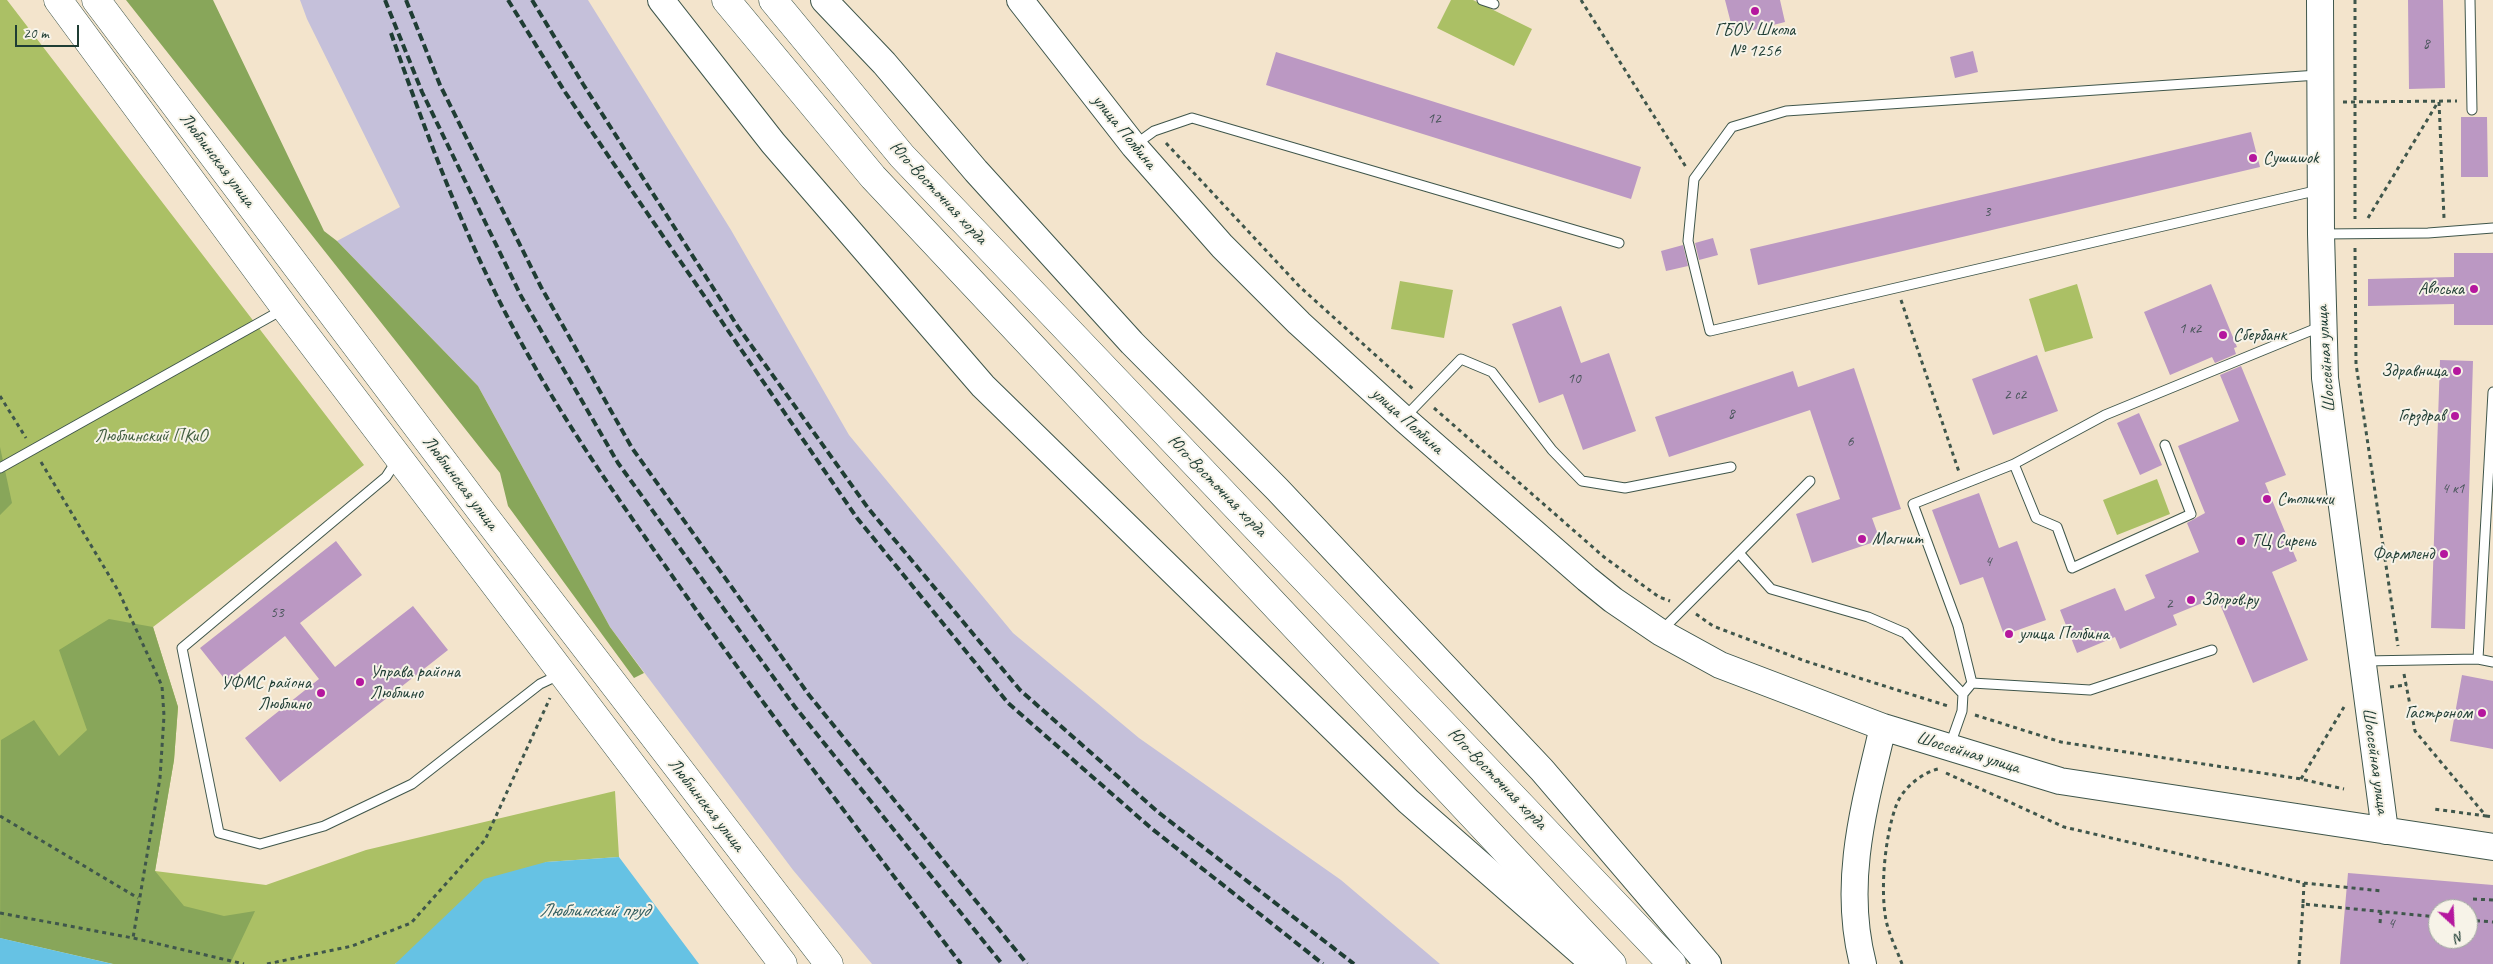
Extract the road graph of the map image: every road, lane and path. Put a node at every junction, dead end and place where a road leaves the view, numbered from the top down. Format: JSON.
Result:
{"nodes":[{"id":1,"x":58,"y":0,"type":"edge"},
{"id":2,"x":96,"y":0,"type":"edge"},
{"id":3,"x":661,"y":0,"type":"edge"},
{"id":4,"x":726,"y":0,"type":"edge"},
{"id":5,"x":773,"y":0,"type":"edge"},
{"id":6,"x":824,"y":0,"type":"edge"},
{"id":7,"x":1020,"y":0,"type":"edge"},
{"id":8,"x":1482,"y":0,"type":"edge"},
{"id":9,"x":1581,"y":0,"type":"edge"},
{"id":10,"x":2320,"y":0,"type":"edge"},
{"id":11,"x":2355,"y":0,"type":"edge"},
{"id":12,"x":2470,"y":0,"type":"edge"},
{"id":13,"x":1494,"y":4,"type":"dead end"},
{"id":14,"x":2320,"y":75,"type":"junction"},
{"id":15,"x":2355,"y":102,"type":"junction"},
{"id":16,"x":2439,"y":102,"type":"junction"},
{"id":17,"x":2320,"y":103,"type":"junction"},
{"id":18,"x":2472,"y":105,"type":"joint"},
{"id":19,"x":1144,"y":138,"type":"junction"},
{"id":20,"x":1694,"y":180,"type":"junction"},
{"id":21,"x":2320,"y":190,"type":"junction"},
{"id":22,"x":2493,"y":228,"type":"edge"},
{"id":23,"x":2445,"y":232,"type":"junction"},
{"id":24,"x":2357,"y":233,"type":"junction"},
{"id":25,"x":2321,"y":234,"type":"junction"},
{"id":26,"x":1619,"y":243,"type":"dead end"},
{"id":27,"x":1896,"y":288,"type":"junction"},
{"id":28,"x":285,"y":308,"type":"junction"},
{"id":29,"x":2322,"y":326,"type":"junction"},
{"id":30,"x":2493,"y":392,"type":"edge"},
{"id":31,"x":0,"y":396,"type":"edge"},
{"id":32,"x":1422,"y":398,"type":"junction"},
{"id":33,"x":2493,"y":399,"type":"edge"},
{"id":34,"x":1404,"y":419,"type":"junction"},
{"id":35,"x":2165,"y":445,"type":"dead end"},
{"id":36,"x":34,"y":450,"type":"junction"},
{"id":37,"x":399,"y":458,"type":"junction"},
{"id":38,"x":2014,"y":464,"type":"junction"},
{"id":39,"x":1731,"y":467,"type":"dead end"},
{"id":40,"x":0,"y":468,"type":"edge"},
{"id":41,"x":1810,"y":481,"type":"dead end"},
{"id":42,"x":1963,"y":484,"type":"junction"},
{"id":43,"x":1739,"y":553,"type":"junction"},
{"id":44,"x":1685,"y":608,"type":"junction"},
{"id":45,"x":1660,"y":632,"type":"junction"},
{"id":46,"x":2212,"y":650,"type":"dead end"},
{"id":47,"x":2478,"y":659,"type":"junction"},
{"id":48,"x":2400,"y":660,"type":"junction"},
{"id":49,"x":2361,"y":661,"type":"junction"},
{"id":50,"x":2493,"y":662,"type":"edge"},
{"id":51,"x":563,"y":673,"type":"junction"},
{"id":52,"x":1972,"y":683,"type":"junction"},
{"id":53,"x":1963,"y":694,"type":"junction"},
{"id":54,"x":550,"y":697,"type":"dead end"},
{"id":55,"x":1962,"y":711,"type":"junction"},
{"id":56,"x":1883,"y":727,"type":"junction"},
{"id":57,"x":1949,"y":747,"type":"junction"},
{"id":58,"x":2344,"y":789,"type":"dead end"},
{"id":59,"x":2434,"y":808,"type":"dead end"},
{"id":60,"x":0,"y":816,"type":"edge"},
{"id":61,"x":2486,"y":816,"type":"junction"},
{"id":62,"x":2493,"y":817,"type":"edge"},
{"id":63,"x":2385,"y":831,"type":"junction"},
{"id":64,"x":2493,"y":847,"type":"edge"},
{"id":65,"x":2304,"y":883,"type":"junction"},
{"id":66,"x":2382,"y":891,"type":"dead end"},
{"id":67,"x":138,"y":898,"type":"junction"},
{"id":68,"x":2478,"y":899,"type":"edge"},
{"id":69,"x":2493,"y":900,"type":"edge"},
{"id":70,"x":2303,"y":904,"type":"junction"},
{"id":71,"x":2382,"y":912,"type":"junction"},
{"id":72,"x":0,"y":913,"type":"edge"},
{"id":73,"x":2428,"y":916,"type":"edge"},
{"id":74,"x":2478,"y":921,"type":"edge"},
{"id":75,"x":2493,"y":922,"type":"edge"},
{"id":76,"x":2380,"y":923,"type":"dead end"},
{"id":77,"x":133,"y":938,"type":"junction"},
{"id":78,"x":244,"y":964,"type":"edge"},
{"id":79,"x":267,"y":964,"type":"edge"},
{"id":80,"x":783,"y":964,"type":"edge"},
{"id":81,"x":829,"y":964,"type":"edge"},
{"id":82,"x":1594,"y":964,"type":"edge"},
{"id":83,"x":1612,"y":964,"type":"edge"},
{"id":84,"x":1672,"y":964,"type":"edge"},
{"id":85,"x":1708,"y":964,"type":"edge"},
{"id":86,"x":1863,"y":964,"type":"edge"},
{"id":87,"x":1902,"y":964,"type":"edge"},
{"id":88,"x":2299,"y":964,"type":"edge"}],
"edges":[{"from":1,"to":28,"type":"main road","name":"Люблинская улица"},
{"from":2,"to":81,"type":"main road","name":"Люблинская улица"},
{"from":3,"to":82,"type":"main road"},
{"from":4,"to":83,"type":"main road","name":"Юго-Восточная хорда"},
{"from":5,"to":84,"type":"main road","name":"Юго-Восточная хорда"},
{"from":6,"to":85,"type":"main road"},
{"from":7,"to":19,"type":"main road","name":"улица Полбина"},
{"from":8,"to":13,"type":"lane"},
{"from":9,"to":20,"type":"path"},
{"from":10,"to":14,"type":"main road","name":"Шоссейная улица"},
{"from":11,"to":15,"type":"path"},
{"from":12,"to":18,"type":"lane"},
{"from":14,"to":17,"type":"main road","name":"Шоссейная улица"},
{"from":14,"to":20,"type":"lane"},
{"from":15,"to":16,"type":"path"},
{"from":15,"to":17,"type":"path"},
{"from":15,"to":24,"type":"path"},
{"from":16,"to":18,"type":"path"},
{"from":16,"to":23,"type":"path"},
{"from":16,"to":24,"type":"path"},
{"from":17,"to":21,"type":"main road","name":"Шоссейная улица"},
{"from":19,"to":26,"type":"lane"},
{"from":19,"to":32,"type":"path"},
{"from":19,"to":34,"type":"main road","name":"улица Полбина"},
{"from":20,"to":27,"type":"lane"},
{"from":21,"to":25,"type":"main road","name":"Шоссейная улица"},
{"from":21,"to":27,"type":"lane"},
{"from":22,"to":23,"type":"lane"},
{"from":23,"to":24,"type":"lane"},
{"from":24,"to":25,"type":"lane"},
{"from":24,"to":48,"type":"path"},
{"from":25,"to":29,"type":"main road","name":"Шоссейная улица"},
{"from":27,"to":42,"type":"path"},
{"from":28,"to":36,"type":"lane"},
{"from":28,"to":37,"type":"main road","name":"Люблинская улица"},
{"from":29,"to":38,"type":"lane"},
{"from":29,"to":49,"type":"main road","name":"Шоссейная улица"},
{"from":30,"to":33,"type":"lane"},
{"from":31,"to":36,"type":"path"},
{"from":32,"to":34,"type":"lane"},
{"from":32,"to":39,"type":"lane"},
{"from":32,"to":44,"type":"path"},
{"from":33,"to":47,"type":"lane"},
{"from":34,"to":45,"type":"main road","name":"улица Полбина"},
{"from":35,"to":38,"type":"lane"},
{"from":36,"to":40,"type":"lane"},
{"from":36,"to":67,"type":"path"},
{"from":37,"to":51,"type":"main road","name":"Люблинская улица"},
{"from":37,"to":51,"type":"lane"},
{"from":38,"to":42,"type":"lane"},
{"from":41,"to":43,"type":"lane"},
{"from":42,"to":52,"type":"lane"},
{"from":43,"to":44,"type":"lane"},
{"from":43,"to":53,"type":"lane"},
{"from":44,"to":45,"type":"lane"},
{"from":44,"to":55,"type":"path"},
{"from":45,"to":56,"type":"main road","name":"улица Полбина"},
{"from":46,"to":52,"type":"lane"},
{"from":47,"to":48,"type":"lane"},
{"from":47,"to":50,"type":"lane"},
{"from":48,"to":49,"type":"lane"},
{"from":48,"to":61,"type":"path"},
{"from":49,"to":63,"type":"main road","name":"Шоссейная улица"},
{"from":51,"to":80,"type":"main road","name":"Люблинская улица"},
{"from":52,"to":53,"type":"lane"},
{"from":53,"to":55,"type":"lane"},
{"from":54,"to":79,"type":"path"},
{"from":55,"to":57,"type":"lane"},
{"from":55,"to":58,"type":"path"},
{"from":56,"to":57,"type":"main road","name":"Шоссейная улица"},
{"from":56,"to":86,"type":"main road"},
{"from":57,"to":63,"type":"main road","name":"Шоссейная улица"},
{"from":59,"to":61,"type":"path"},
{"from":60,"to":67,"type":"path"},
{"from":61,"to":62,"type":"path"},
{"from":63,"to":64,"type":"main road"},
{"from":65,"to":66,"type":"path"},
{"from":65,"to":70,"type":"path"},
{"from":65,"to":87,"type":"path"},
{"from":67,"to":77,"type":"path"},
{"from":68,"to":69,"type":"path"},
{"from":70,"to":71,"type":"path"},
{"from":70,"to":88,"type":"path"},
{"from":71,"to":73,"type":"path"},
{"from":71,"to":76,"type":"path"},
{"from":72,"to":77,"type":"path"},
{"from":74,"to":75,"type":"path"},
{"from":77,"to":78,"type":"path"}]}
